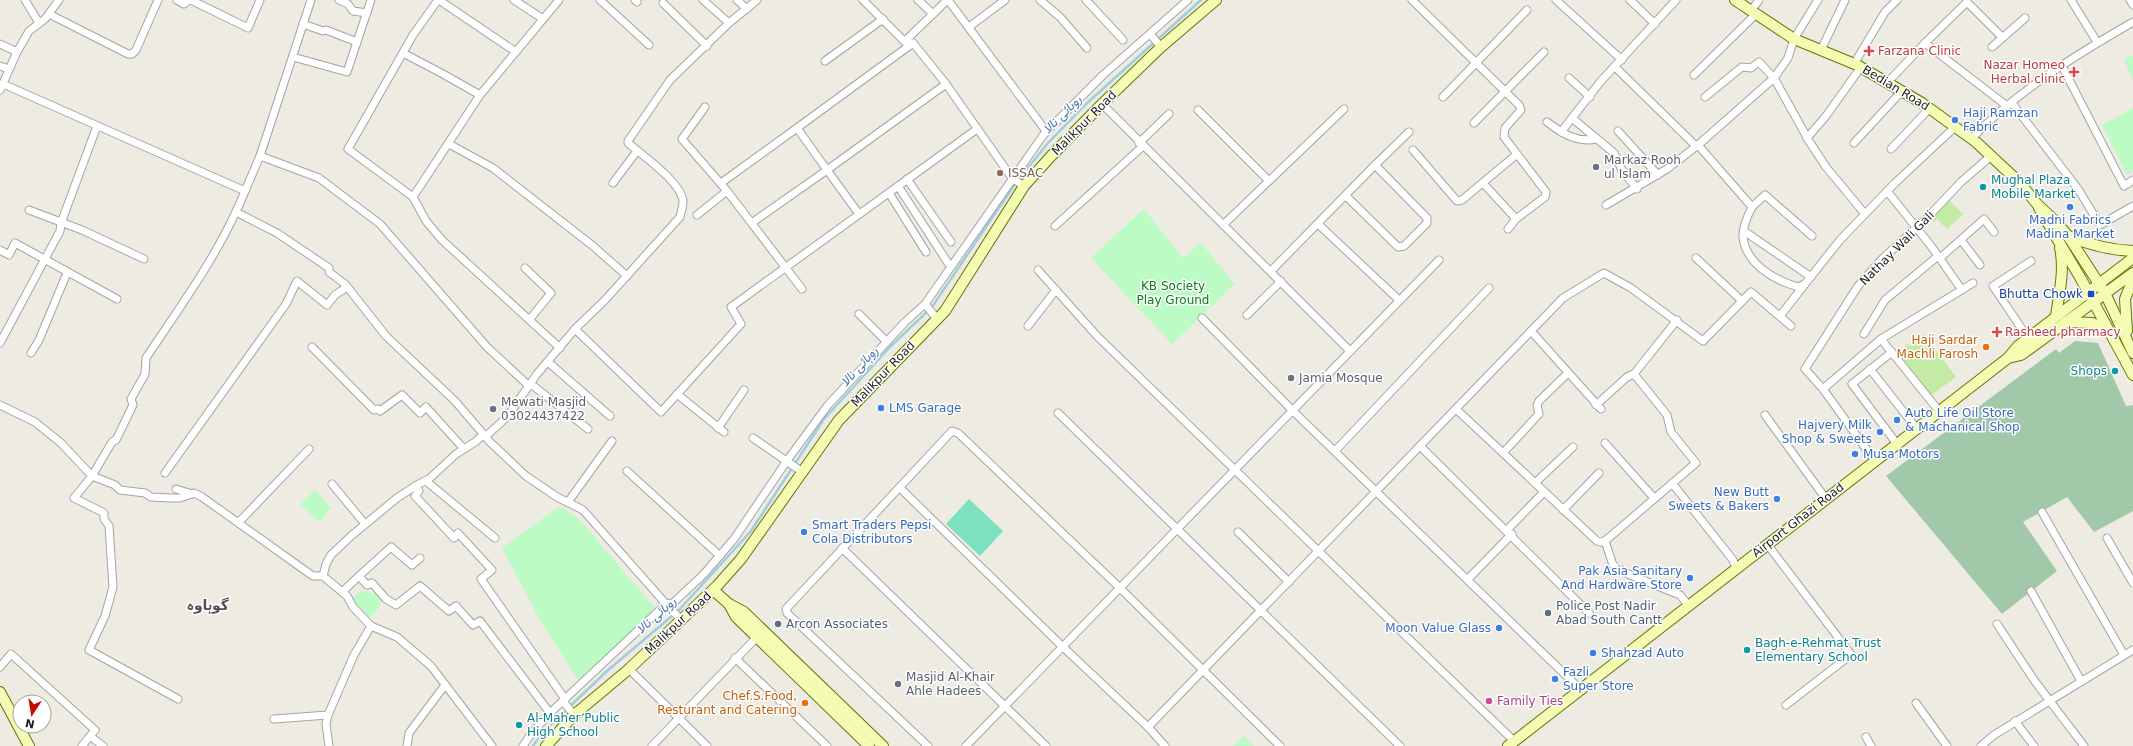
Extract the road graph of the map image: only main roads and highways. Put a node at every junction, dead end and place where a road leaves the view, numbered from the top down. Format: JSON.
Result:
{"nodes":[{"id":1,"x":1216,"y":0,"type":"edge"},
{"id":2,"x":1735,"y":0,"type":"edge"},
{"id":3,"x":2037,"y":204,"type":"junction"},
{"id":4,"x":2068,"y":236,"type":"junction"},
{"id":5,"x":2059,"y":244,"type":"junction"},
{"id":6,"x":2133,"y":251,"type":"edge"},
{"id":7,"x":2133,"y":258,"type":"edge"},
{"id":8,"x":2133,"y":273,"type":"edge"},
{"id":9,"x":2133,"y":279,"type":"edge"},
{"id":10,"x":2099,"y":284,"type":"junction"},
{"id":11,"x":2105,"y":293,"type":"junction"},
{"id":12,"x":2090,"y":296,"type":"junction"},
{"id":13,"x":2056,"y":316,"type":"junction"},
{"id":14,"x":2065,"y":322,"type":"junction"},
{"id":15,"x":2111,"y":333,"type":"junction"},
{"id":16,"x":2128,"y":340,"type":"junction"},
{"id":17,"x":2133,"y":353,"type":"edge"},
{"id":18,"x":2008,"y":358,"type":"junction"},
{"id":19,"x":2133,"y":375,"type":"edge"},
{"id":20,"x":713,"y":590,"type":"junction"},
{"id":21,"x":729,"y":604,"type":"junction"},
{"id":22,"x":0,"y":692,"type":"edge"},
{"id":23,"x":1511,"y":744,"type":"edge"},
{"id":24,"x":29,"y":746,"type":"edge"},
{"id":25,"x":546,"y":746,"type":"edge"},
{"id":26,"x":869,"y":746,"type":"edge"},
{"id":27,"x":883,"y":746,"type":"edge"}],
"edges":[{"from":1,"to":20,"type":"main road","name":"Malikpur Road"},
{"from":2,"to":3,"type":"main road","name":"Bedian Road"},
{"from":3,"to":4,"type":"main road","name":"Bedian Road"},
{"from":3,"to":5,"type":"main road","name":"Bedian Road"},
{"from":4,"to":6,"type":"main road"},
{"from":4,"to":10,"type":"main road","name":"Bedian Road"},
{"from":5,"to":12,"type":"main road","name":"Bedian Road"},
{"from":5,"to":13,"type":"main road"},
{"from":7,"to":10,"type":"main road"},
{"from":8,"to":11,"type":"main road"},
{"from":9,"to":16,"type":"main road"},
{"from":10,"to":11,"type":"main road","name":"Bedian Road"},
{"from":10,"to":12,"type":"main road"},
{"from":11,"to":12,"type":"main road"},
{"from":11,"to":16,"type":"main road","name":"Bedian Road"},
{"from":12,"to":13,"type":"main road"},
{"from":12,"to":14,"type":"main road","name":"Airport Ghazi Road"},
{"from":12,"to":15,"type":"main road","name":"Bedian Road"},
{"from":13,"to":18,"type":"main road"},
{"from":14,"to":15,"type":"main road"},
{"from":14,"to":18,"type":"main road","name":"Airport Ghazi Road"},
{"from":15,"to":19,"type":"main road","name":"Bedian Road"},
{"from":16,"to":17,"type":"main road","name":"Bedian Road"},
{"from":18,"to":23,"type":"main road","name":"Airport Ghazi Road"},
{"from":20,"to":21,"type":"main road"},
{"from":20,"to":25,"type":"main road","name":"Malikpur Road"},
{"from":21,"to":26,"type":"main road"},
{"from":21,"to":27,"type":"main road"},
{"from":22,"to":24,"type":"main road"}]}
